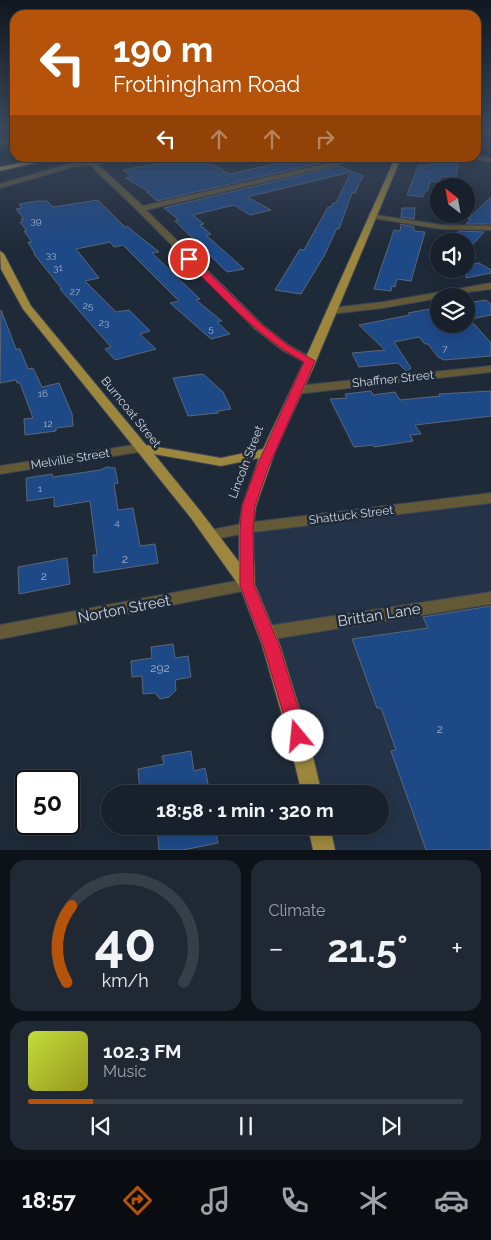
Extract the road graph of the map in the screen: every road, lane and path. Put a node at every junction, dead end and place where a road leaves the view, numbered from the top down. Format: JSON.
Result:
{"nodes":[{"id":1,"x":61,"y":169,"type":"edge"},
{"id":2,"x":98,"y":169,"type":"edge"},
{"id":3,"x":311,"y":169,"type":"edge"},
{"id":4,"x":393,"y":169,"type":"edge"},
{"id":5,"x":0,"y":186,"type":"edge"},
{"id":6,"x":141,"y":209,"type":"junction"},
{"id":7,"x":372,"y":216,"type":"junction"},
{"id":8,"x":491,"y":228,"type":"edge"},
{"id":9,"x":0,"y":255,"type":"edge"},
{"id":10,"x":491,"y":286,"type":"edge"},
{"id":11,"x":331,"y":311,"type":"junction"},
{"id":12,"x":310,"y":361,"type":"junction"},
{"id":13,"x":491,"y":369,"type":"edge"},
{"id":14,"x":296,"y":390,"type":"junction"},
{"id":15,"x":140,"y":448,"type":"junction"},
{"id":16,"x":268,"y":452,"type":"junction"},
{"id":17,"x":0,"y":470,"type":"edge"},
{"id":18,"x":491,"y":498,"type":"edge"},
{"id":19,"x":246,"y":528,"type":"junction"},
{"id":20,"x":211,"y":535,"type":"junction"},
{"id":21,"x":247,"y":585,"type":"junction"},
{"id":22,"x":491,"y":598,"type":"edge"},
{"id":23,"x":0,"y":632,"type":"edge"},
{"id":24,"x":267,"y":633,"type":"junction"},
{"id":25,"x":310,"y":785,"type":"edge"},
{"id":26,"x":321,"y":835,"type":"edge"},
{"id":27,"x":324,"y":850,"type":"edge"}],
"edges":[{"from":1,"to":5,"type":"street"},
{"from":2,"to":6,"type":"street"},
{"from":3,"to":6,"type":"street"},
{"from":4,"to":7,"type":"main road","name":"Lincoln Street"},
{"from":6,"to":12,"type":"street"},
{"from":7,"to":8,"type":"street"},
{"from":7,"to":11,"type":"main road","name":"Lincoln Street"},
{"from":9,"to":15,"type":"main road","name":"Burncoat Street"},
{"from":10,"to":11,"type":"street"},
{"from":11,"to":12,"type":"main road","name":"Lincoln Street"},
{"from":12,"to":14,"type":"main road","name":"Lincoln Street"},
{"from":13,"to":14,"type":"street","name":"Shaffner Street"},
{"from":14,"to":16,"type":"main road","name":"Lincoln Street"},
{"from":15,"to":16,"type":"main road"},
{"from":15,"to":17,"type":"street","name":"Melville Street"},
{"from":15,"to":20,"type":"main road","name":"Burncoat Street"},
{"from":16,"to":19,"type":"main road","name":"Lincoln Street"},
{"from":18,"to":19,"type":"street","name":"Shattuck Street"},
{"from":19,"to":20,"type":"street","name":"Shattuck Street"},
{"from":19,"to":21,"type":"main road","name":"Lincoln Street"},
{"from":20,"to":21,"type":"main road","name":"Burncoat Street"},
{"from":21,"to":23,"type":"street","name":"Norton Street"},
{"from":21,"to":24,"type":"main road","name":"Lincoln Street"},
{"from":22,"to":24,"type":"street","name":"Brittan Lane"},
{"from":24,"to":25,"type":"main road","name":"Lincoln Street"},
{"from":26,"to":27,"type":"main road"}]}
